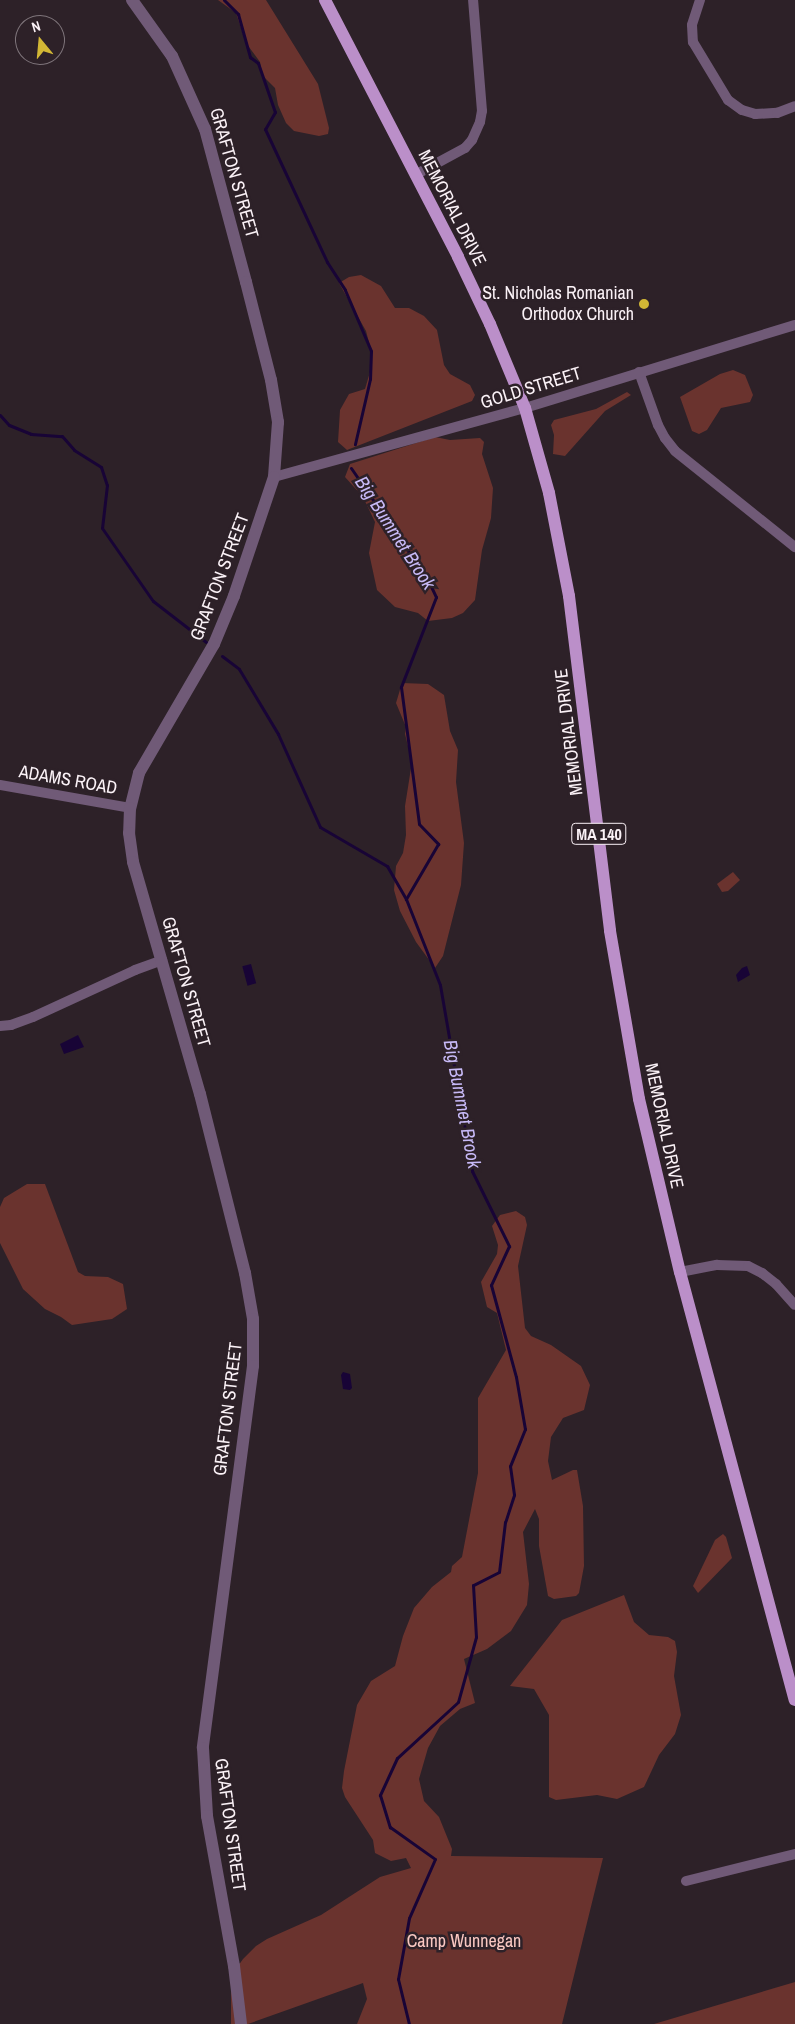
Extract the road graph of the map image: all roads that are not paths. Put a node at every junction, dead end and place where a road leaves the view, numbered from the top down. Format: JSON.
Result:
{"nodes":[{"id":1,"x":132,"y":0,"type":"edge"},
{"id":2,"x":325,"y":0,"type":"edge"},
{"id":3,"x":473,"y":0,"type":"edge"},
{"id":4,"x":700,"y":0,"type":"edge"},
{"id":5,"x":795,"y":106,"type":"edge"},
{"id":6,"x":415,"y":175,"type":"junction"},
{"id":7,"x":795,"y":325,"type":"edge"},
{"id":8,"x":639,"y":372,"type":"junction"},
{"id":9,"x":524,"y":408,"type":"junction"},
{"id":10,"x":274,"y":477,"type":"junction"},
{"id":11,"x":795,"y":547,"type":"edge"},
{"id":12,"x":0,"y":785,"type":"edge"},
{"id":13,"x":130,"y":808,"type":"junction"},
{"id":14,"x":162,"y":960,"type":"junction"},
{"id":15,"x":0,"y":1026,"type":"edge"},
{"id":16,"x":680,"y":1272,"type":"junction"},
{"id":17,"x":795,"y":1305,"type":"edge"},
{"id":18,"x":795,"y":1700,"type":"edge"},
{"id":19,"x":795,"y":1854,"type":"edge"},
{"id":20,"x":686,"y":1881,"type":"dead end"},
{"id":21,"x":241,"y":2024,"type":"edge"}],
"edges":[{"from":1,"to":10,"type":"street","name":"GRAFTON STREET"},
{"from":2,"to":6,"type":"main road","name":"MEMORIAL DRIVE","number":"MA 140"},
{"from":3,"to":6,"type":"street"},
{"from":4,"to":5,"type":"street"},
{"from":6,"to":9,"type":"main road","name":"MEMORIAL DRIVE","number":"MA 140"},
{"from":7,"to":8,"type":"street","name":"GOLD STREET"},
{"from":8,"to":9,"type":"street","name":"GOLD STREET"},
{"from":8,"to":11,"type":"street"},
{"from":9,"to":10,"type":"street","name":"GOLD STREET"},
{"from":9,"to":16,"type":"main road","name":"MEMORIAL DRIVE","number":"MA 140"},
{"from":10,"to":13,"type":"street","name":"GRAFTON STREET"},
{"from":12,"to":13,"type":"street","name":"ADAMS ROAD"},
{"from":13,"to":14,"type":"street","name":"GRAFTON STREET"},
{"from":14,"to":15,"type":"street"},
{"from":14,"to":21,"type":"street","name":"GRAFTON STREET"},
{"from":16,"to":17,"type":"street"},
{"from":16,"to":18,"type":"main road","name":"MEMORIAL DRIVE","number":"MA 140"},
{"from":19,"to":20,"type":"street"}]}
